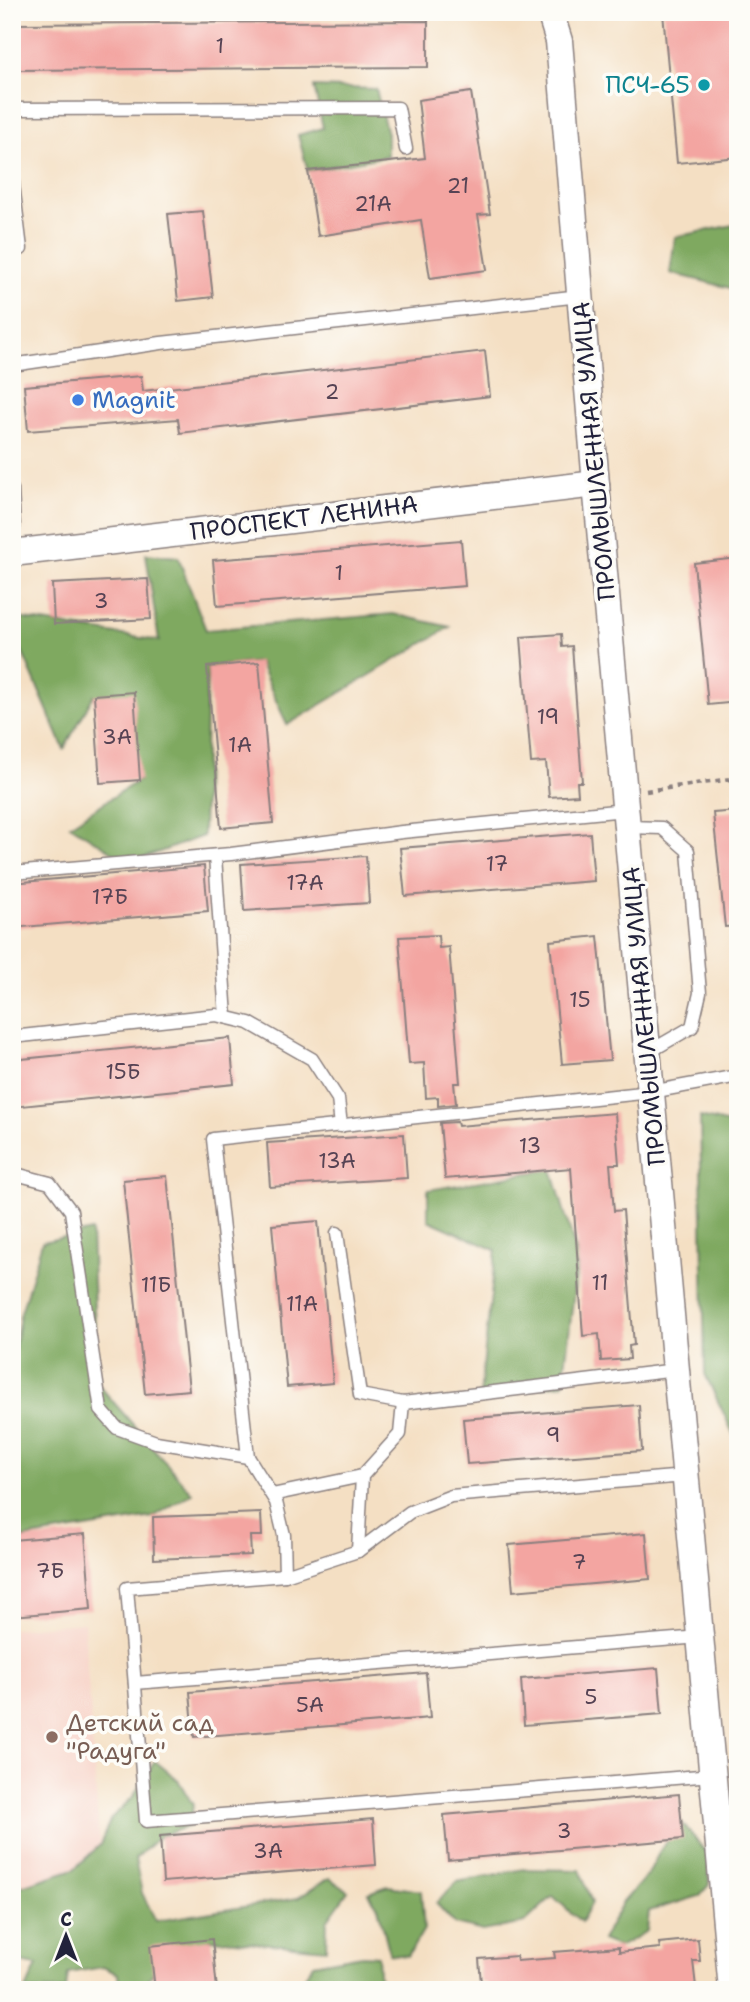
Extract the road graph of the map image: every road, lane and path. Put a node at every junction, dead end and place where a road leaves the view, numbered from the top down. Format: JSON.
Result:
{"nodes":[{"id":1,"x":550,"y":12,"type":"edge"},
{"id":2,"x":565,"y":12,"type":"edge"},
{"id":3,"x":559,"y":41,"type":"junction"},
{"id":4,"x":12,"y":109,"type":"edge"},
{"id":5,"x":406,"y":149,"type":"dead end"},
{"id":6,"x":12,"y":176,"type":"edge"},
{"id":7,"x":21,"y":249,"type":"dead end"},
{"id":8,"x":580,"y":296,"type":"junction"},
{"id":9,"x":12,"y":365,"type":"edge"},
{"id":10,"x":596,"y":484,"type":"junction"},
{"id":11,"x":12,"y":489,"type":"edge"},
{"id":12,"x":12,"y":532,"type":"edge"},
{"id":13,"x":12,"y":553,"type":"edge"},
{"id":14,"x":738,"y":778,"type":"edge"},
{"id":15,"x":625,"y":810,"type":"junction"},
{"id":16,"x":215,"y":856,"type":"junction"},
{"id":17,"x":12,"y":873,"type":"edge"},
{"id":18,"x":226,"y":1017,"type":"junction"},
{"id":19,"x":12,"y":1037,"type":"edge"},
{"id":20,"x":647,"y":1053,"type":"junction"},
{"id":21,"x":738,"y":1076,"type":"edge"},
{"id":22,"x":651,"y":1092,"type":"junction"},
{"id":23,"x":341,"y":1126,"type":"junction"},
{"id":24,"x":12,"y":1172,"type":"edge"},
{"id":25,"x":337,"y":1233,"type":"dead end"},
{"id":26,"x":676,"y":1370,"type":"junction"},
{"id":27,"x":403,"y":1404,"type":"junction"},
{"id":28,"x":248,"y":1457,"type":"junction"},
{"id":29,"x":362,"y":1476,"type":"junction"},
{"id":30,"x":685,"y":1476,"type":"junction"},
{"id":31,"x":272,"y":1495,"type":"junction"},
{"id":32,"x":358,"y":1551,"type":"junction"},
{"id":33,"x":285,"y":1576,"type":"junction"},
{"id":34,"x":700,"y":1637,"type":"junction"},
{"id":35,"x":135,"y":1683,"type":"junction"},
{"id":36,"x":712,"y":1775,"type":"junction"},
{"id":37,"x":732,"y":1990,"type":"edge"}],
"edges":[{"from":1,"to":3,"type":"street","name":"ПРОМЫШЛЕННАЯ УЛИЦА"},
{"from":2,"to":3,"type":"street","name":"ПРОМЫШЛЕННАЯ УЛИЦА"},
{"from":3,"to":8,"type":"street","name":"ПРОМЫШЛЕННАЯ УЛИЦА"},
{"from":4,"to":5,"type":"lane"},
{"from":6,"to":7,"type":"lane"},
{"from":8,"to":9,"type":"lane"},
{"from":8,"to":10,"type":"street","name":"ПРОМЫШЛЕННАЯ УЛИЦА"},
{"from":10,"to":13,"type":"street","name":"ПРОСПЕКТ ЛЕНИНА"},
{"from":10,"to":15,"type":"street","name":"ПРОМЫШЛЕННАЯ УЛИЦА"},
{"from":11,"to":12,"type":"lane"},
{"from":14,"to":15,"type":"path"},
{"from":15,"to":16,"type":"lane"},
{"from":15,"to":20,"type":"street","name":"ПРОМЫШЛЕННАЯ УЛИЦА"},
{"from":15,"to":20,"type":"lane"},
{"from":16,"to":17,"type":"lane"},
{"from":16,"to":18,"type":"lane"},
{"from":18,"to":19,"type":"lane"},
{"from":18,"to":23,"type":"lane"},
{"from":20,"to":22,"type":"street","name":"ПРОМЫШЛЕННАЯ УЛИЦА"},
{"from":21,"to":22,"type":"lane"},
{"from":22,"to":23,"type":"lane"},
{"from":22,"to":26,"type":"street","name":"ПРОМЫШЛЕННАЯ УЛИЦА"},
{"from":23,"to":28,"type":"lane"},
{"from":24,"to":28,"type":"lane"},
{"from":25,"to":27,"type":"lane"},
{"from":26,"to":27,"type":"lane"},
{"from":26,"to":30,"type":"street","name":"ПРОМЫШЛЕННАЯ УЛИЦА"},
{"from":27,"to":29,"type":"lane"},
{"from":28,"to":31,"type":"lane"},
{"from":29,"to":31,"type":"lane"},
{"from":29,"to":32,"type":"lane"},
{"from":30,"to":32,"type":"lane"},
{"from":30,"to":34,"type":"street","name":"ПРОМЫШЛЕННАЯ УЛИЦА"},
{"from":31,"to":33,"type":"lane"},
{"from":32,"to":33,"type":"lane"},
{"from":33,"to":35,"type":"lane"},
{"from":34,"to":35,"type":"lane"},
{"from":34,"to":36,"type":"street","name":"ПРОМЫШЛЕННАЯ УЛИЦА"},
{"from":35,"to":36,"type":"lane"},
{"from":36,"to":37,"type":"street","name":"ПРОМЫШЛЕННАЯ УЛИЦА"}]}
